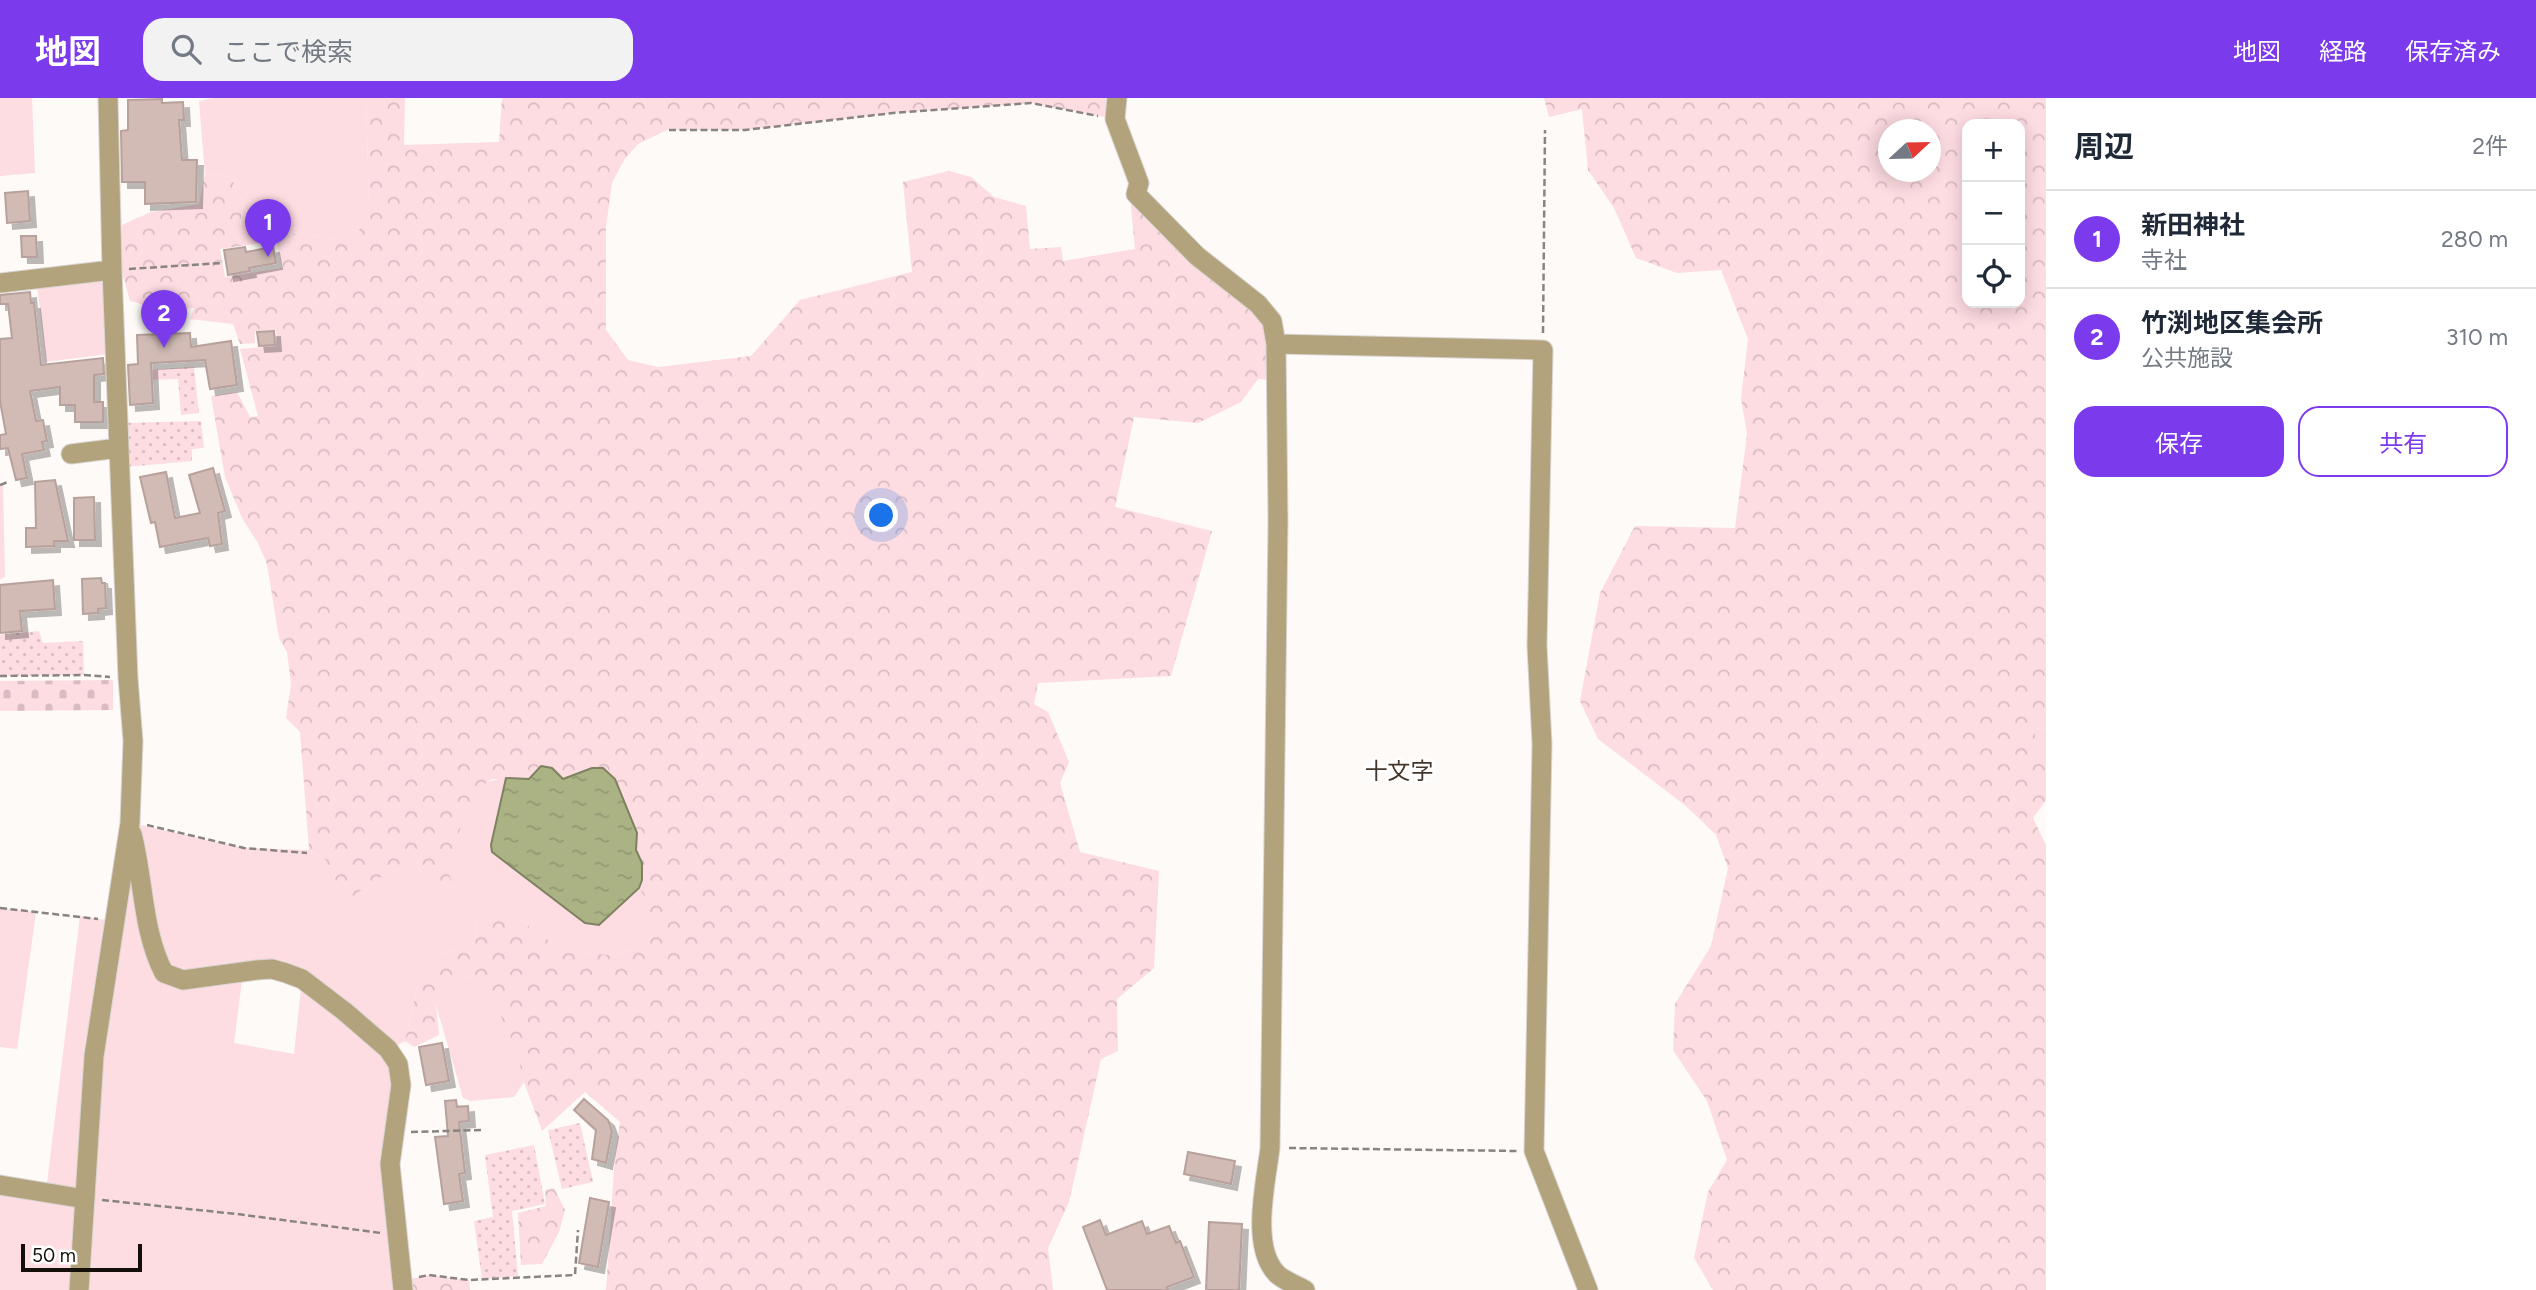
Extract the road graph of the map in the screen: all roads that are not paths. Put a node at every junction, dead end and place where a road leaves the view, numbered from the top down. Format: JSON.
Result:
{"nodes":[{"id":1,"x":108,"y":98,"type":"edge"},
{"id":2,"x":1117,"y":98,"type":"edge"},
{"id":3,"x":112,"y":270,"type":"junction"},
{"id":4,"x":0,"y":283,"type":"edge"},
{"id":5,"x":1276,"y":344,"type":"junction"},
{"id":6,"x":119,"y":448,"type":"junction"},
{"id":7,"x":71,"y":454,"type":"dead end"},
{"id":8,"x":130,"y":823,"type":"junction"},
{"id":9,"x":0,"y":1185,"type":"edge"},
{"id":10,"x":85,"y":1199,"type":"junction"},
{"id":11,"x":402,"y":1286,"type":"edge"},
{"id":12,"x":79,"y":1290,"type":"edge"},
{"id":13,"x":1305,"y":1290,"type":"edge"},
{"id":14,"x":1588,"y":1290,"type":"edge"}],
"edges":[{"from":1,"to":3,"type":"street"},
{"from":2,"to":5,"type":"street"},
{"from":3,"to":4,"type":"street"},
{"from":3,"to":6,"type":"street"},
{"from":5,"to":13,"type":"street"},
{"from":5,"to":14,"type":"street"},
{"from":6,"to":7,"type":"street"},
{"from":6,"to":8,"type":"street"},
{"from":8,"to":10,"type":"street"},
{"from":8,"to":11,"type":"street"},
{"from":9,"to":10,"type":"street"},
{"from":10,"to":12,"type":"street"}]}
